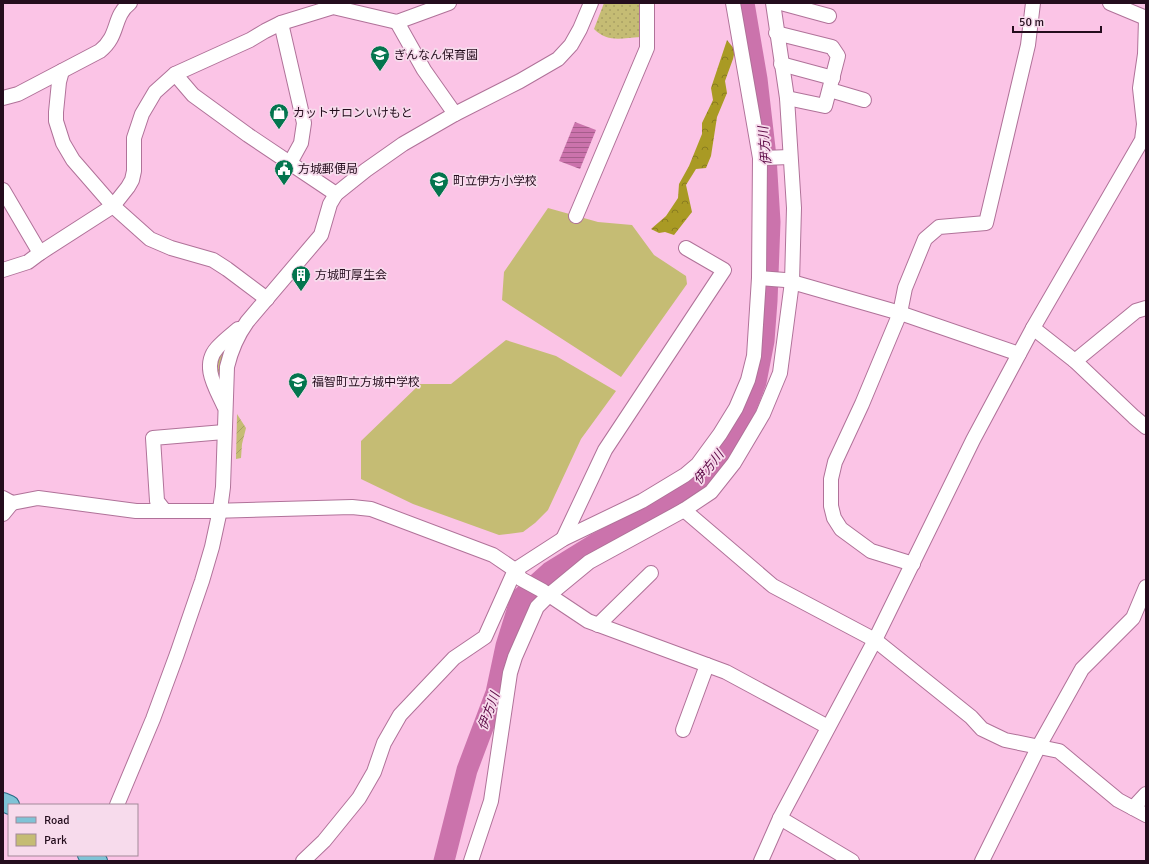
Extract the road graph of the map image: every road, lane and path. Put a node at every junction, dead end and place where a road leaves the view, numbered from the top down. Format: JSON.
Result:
{"nodes":[{"id":1,"x":130,"y":3,"type":"edge"},
{"id":2,"x":449,"y":3,"type":"edge"},
{"id":3,"x":591,"y":3,"type":"edge"},
{"id":4,"x":647,"y":3,"type":"edge"},
{"id":5,"x":733,"y":3,"type":"edge"},
{"id":6,"x":773,"y":3,"type":"edge"},
{"id":7,"x":781,"y":3,"type":"edge"},
{"id":8,"x":1033,"y":3,"type":"edge"},
{"id":9,"x":1110,"y":3,"type":"edge"},
{"id":10,"x":333,"y":5,"type":"edge"},
{"id":11,"x":829,"y":16,"type":"dead end"},
{"id":12,"x":1146,"y":18,"type":"edge"},
{"id":13,"x":397,"y":22,"type":"junction"},
{"id":14,"x":281,"y":23,"type":"junction"},
{"id":15,"x":1146,"y":26,"type":"edge"},
{"id":16,"x":776,"y":33,"type":"junction"},
{"id":17,"x":781,"y":64,"type":"junction"},
{"id":18,"x":62,"y":71,"type":"junction"},
{"id":19,"x":175,"y":74,"type":"junction"},
{"id":20,"x":832,"y":84,"type":"junction"},
{"id":21,"x":3,"y":98,"type":"edge"},
{"id":22,"x":787,"y":98,"type":"junction"},
{"id":23,"x":864,"y":100,"type":"dead end"},
{"id":24,"x":455,"y":114,"type":"junction"},
{"id":25,"x":785,"y":157,"type":"junction"},
{"id":26,"x":762,"y":158,"type":"junction"},
{"id":27,"x":290,"y":163,"type":"junction"},
{"id":28,"x":3,"y":190,"type":"edge"},
{"id":29,"x":336,"y":194,"type":"junction"},
{"id":30,"x":113,"y":206,"type":"junction"},
{"id":31,"x":576,"y":216,"type":"dead end"},
{"id":32,"x":686,"y":248,"type":"dead end"},
{"id":33,"x":40,"y":252,"type":"junction"},
{"id":34,"x":3,"y":270,"type":"edge"},
{"id":35,"x":761,"y":278,"type":"junction"},
{"id":36,"x":789,"y":281,"type":"junction"},
{"id":37,"x":267,"y":299,"type":"junction"},
{"id":38,"x":1146,"y":299,"type":"edge"},
{"id":39,"x":1141,"y":309,"type":"edge"},
{"id":40,"x":900,"y":313,"type":"junction"},
{"id":41,"x":1033,"y":328,"type":"junction"},
{"id":42,"x":1019,"y":354,"type":"junction"},
{"id":43,"x":1075,"y":361,"type":"junction"},
{"id":44,"x":1146,"y":427,"type":"edge"},
{"id":45,"x":224,"y":432,"type":"junction"},
{"id":46,"x":8,"y":501,"type":"edge"},
{"id":47,"x":164,"y":510,"type":"junction"},
{"id":48,"x":220,"y":510,"type":"junction"},
{"id":49,"x":684,"y":510,"type":"junction"},
{"id":50,"x":3,"y":514,"type":"edge"},
{"id":51,"x":563,"y":539,"type":"junction"},
{"id":52,"x":913,"y":564,"type":"junction"},
{"id":53,"x":651,"y":573,"type":"dead end"},
{"id":54,"x":518,"y":574,"type":"junction"},
{"id":55,"x":1146,"y":587,"type":"edge"},
{"id":56,"x":546,"y":593,"type":"junction"},
{"id":57,"x":598,"y":625,"type":"junction"},
{"id":58,"x":875,"y":640,"type":"junction"},
{"id":59,"x":707,"y":665,"type":"junction"},
{"id":60,"x":828,"y":727,"type":"junction"},
{"id":61,"x":683,"y":730,"type":"dead end"},
{"id":62,"x":1039,"y":746,"type":"junction"},
{"id":63,"x":1146,"y":794,"type":"edge"},
{"id":64,"x":117,"y":804,"type":"edge"},
{"id":65,"x":1133,"y":808,"type":"junction"},
{"id":66,"x":1146,"y":815,"type":"edge"},
{"id":67,"x":780,"y":818,"type":"junction"},
{"id":68,"x":304,"y":861,"type":"edge"},
{"id":69,"x":471,"y":861,"type":"edge"},
{"id":70,"x":761,"y":861,"type":"edge"},
{"id":71,"x":852,"y":861,"type":"edge"},
{"id":72,"x":982,"y":861,"type":"edge"}],
"edges":[{"from":1,"to":18,"type":"street"},
{"from":2,"to":13,"type":"street"},
{"from":3,"to":24,"type":"street"},
{"from":4,"to":31,"type":"street"},
{"from":5,"to":26,"type":"street"},
{"from":6,"to":16,"type":"street"},
{"from":7,"to":11,"type":"street"},
{"from":8,"to":40,"type":"street"},
{"from":9,"to":12,"type":"street"},
{"from":10,"to":13,"type":"street"},
{"from":10,"to":14,"type":"street"},
{"from":12,"to":15,"type":"street"},
{"from":13,"to":24,"type":"street"},
{"from":14,"to":19,"type":"street"},
{"from":14,"to":27,"type":"street"},
{"from":15,"to":41,"type":"street"},
{"from":16,"to":17,"type":"street"},
{"from":16,"to":20,"type":"street"},
{"from":17,"to":20,"type":"street"},
{"from":17,"to":22,"type":"street"},
{"from":18,"to":21,"type":"street"},
{"from":18,"to":30,"type":"street"},
{"from":19,"to":27,"type":"street"},
{"from":19,"to":30,"type":"street"},
{"from":20,"to":22,"type":"street"},
{"from":20,"to":23,"type":"street"},
{"from":22,"to":25,"type":"street"},
{"from":24,"to":29,"type":"street"},
{"from":25,"to":26,"type":"street"},
{"from":25,"to":36,"type":"street"},
{"from":26,"to":35,"type":"street"},
{"from":27,"to":29,"type":"street"},
{"from":28,"to":33,"type":"street"},
{"from":29,"to":37,"type":"street"},
{"from":30,"to":33,"type":"street"},
{"from":30,"to":37,"type":"street"},
{"from":32,"to":51,"type":"street"},
{"from":33,"to":34,"type":"street"},
{"from":35,"to":36,"type":"street"},
{"from":35,"to":51,"type":"street"},
{"from":36,"to":40,"type":"street"},
{"from":36,"to":49,"type":"street"},
{"from":37,"to":45,"type":"street"},
{"from":38,"to":39,"type":"street"},
{"from":39,"to":43,"type":"street"},
{"from":40,"to":42,"type":"street"},
{"from":40,"to":52,"type":"street"},
{"from":41,"to":42,"type":"street"},
{"from":41,"to":43,"type":"street"},
{"from":42,"to":52,"type":"street"},
{"from":43,"to":44,"type":"street"},
{"from":45,"to":47,"type":"street"},
{"from":45,"to":48,"type":"street"},
{"from":46,"to":47,"type":"street"},
{"from":46,"to":50,"type":"street"},
{"from":47,"to":48,"type":"street"},
{"from":48,"to":54,"type":"street"},
{"from":48,"to":64,"type":"street"},
{"from":49,"to":56,"type":"street"},
{"from":49,"to":58,"type":"street"},
{"from":51,"to":54,"type":"street"},
{"from":52,"to":58,"type":"street"},
{"from":53,"to":57,"type":"street"},
{"from":54,"to":56,"type":"street"},
{"from":54,"to":68,"type":"street"},
{"from":55,"to":62,"type":"street"},
{"from":56,"to":57,"type":"street"},
{"from":56,"to":69,"type":"street"},
{"from":57,"to":59,"type":"street"},
{"from":58,"to":60,"type":"street"},
{"from":58,"to":62,"type":"street"},
{"from":59,"to":60,"type":"street"},
{"from":59,"to":61,"type":"street"},
{"from":60,"to":67,"type":"street"},
{"from":62,"to":65,"type":"street"},
{"from":62,"to":72,"type":"street"},
{"from":63,"to":65,"type":"street"},
{"from":65,"to":66,"type":"street"},
{"from":67,"to":70,"type":"street"},
{"from":67,"to":71,"type":"street"}]}
